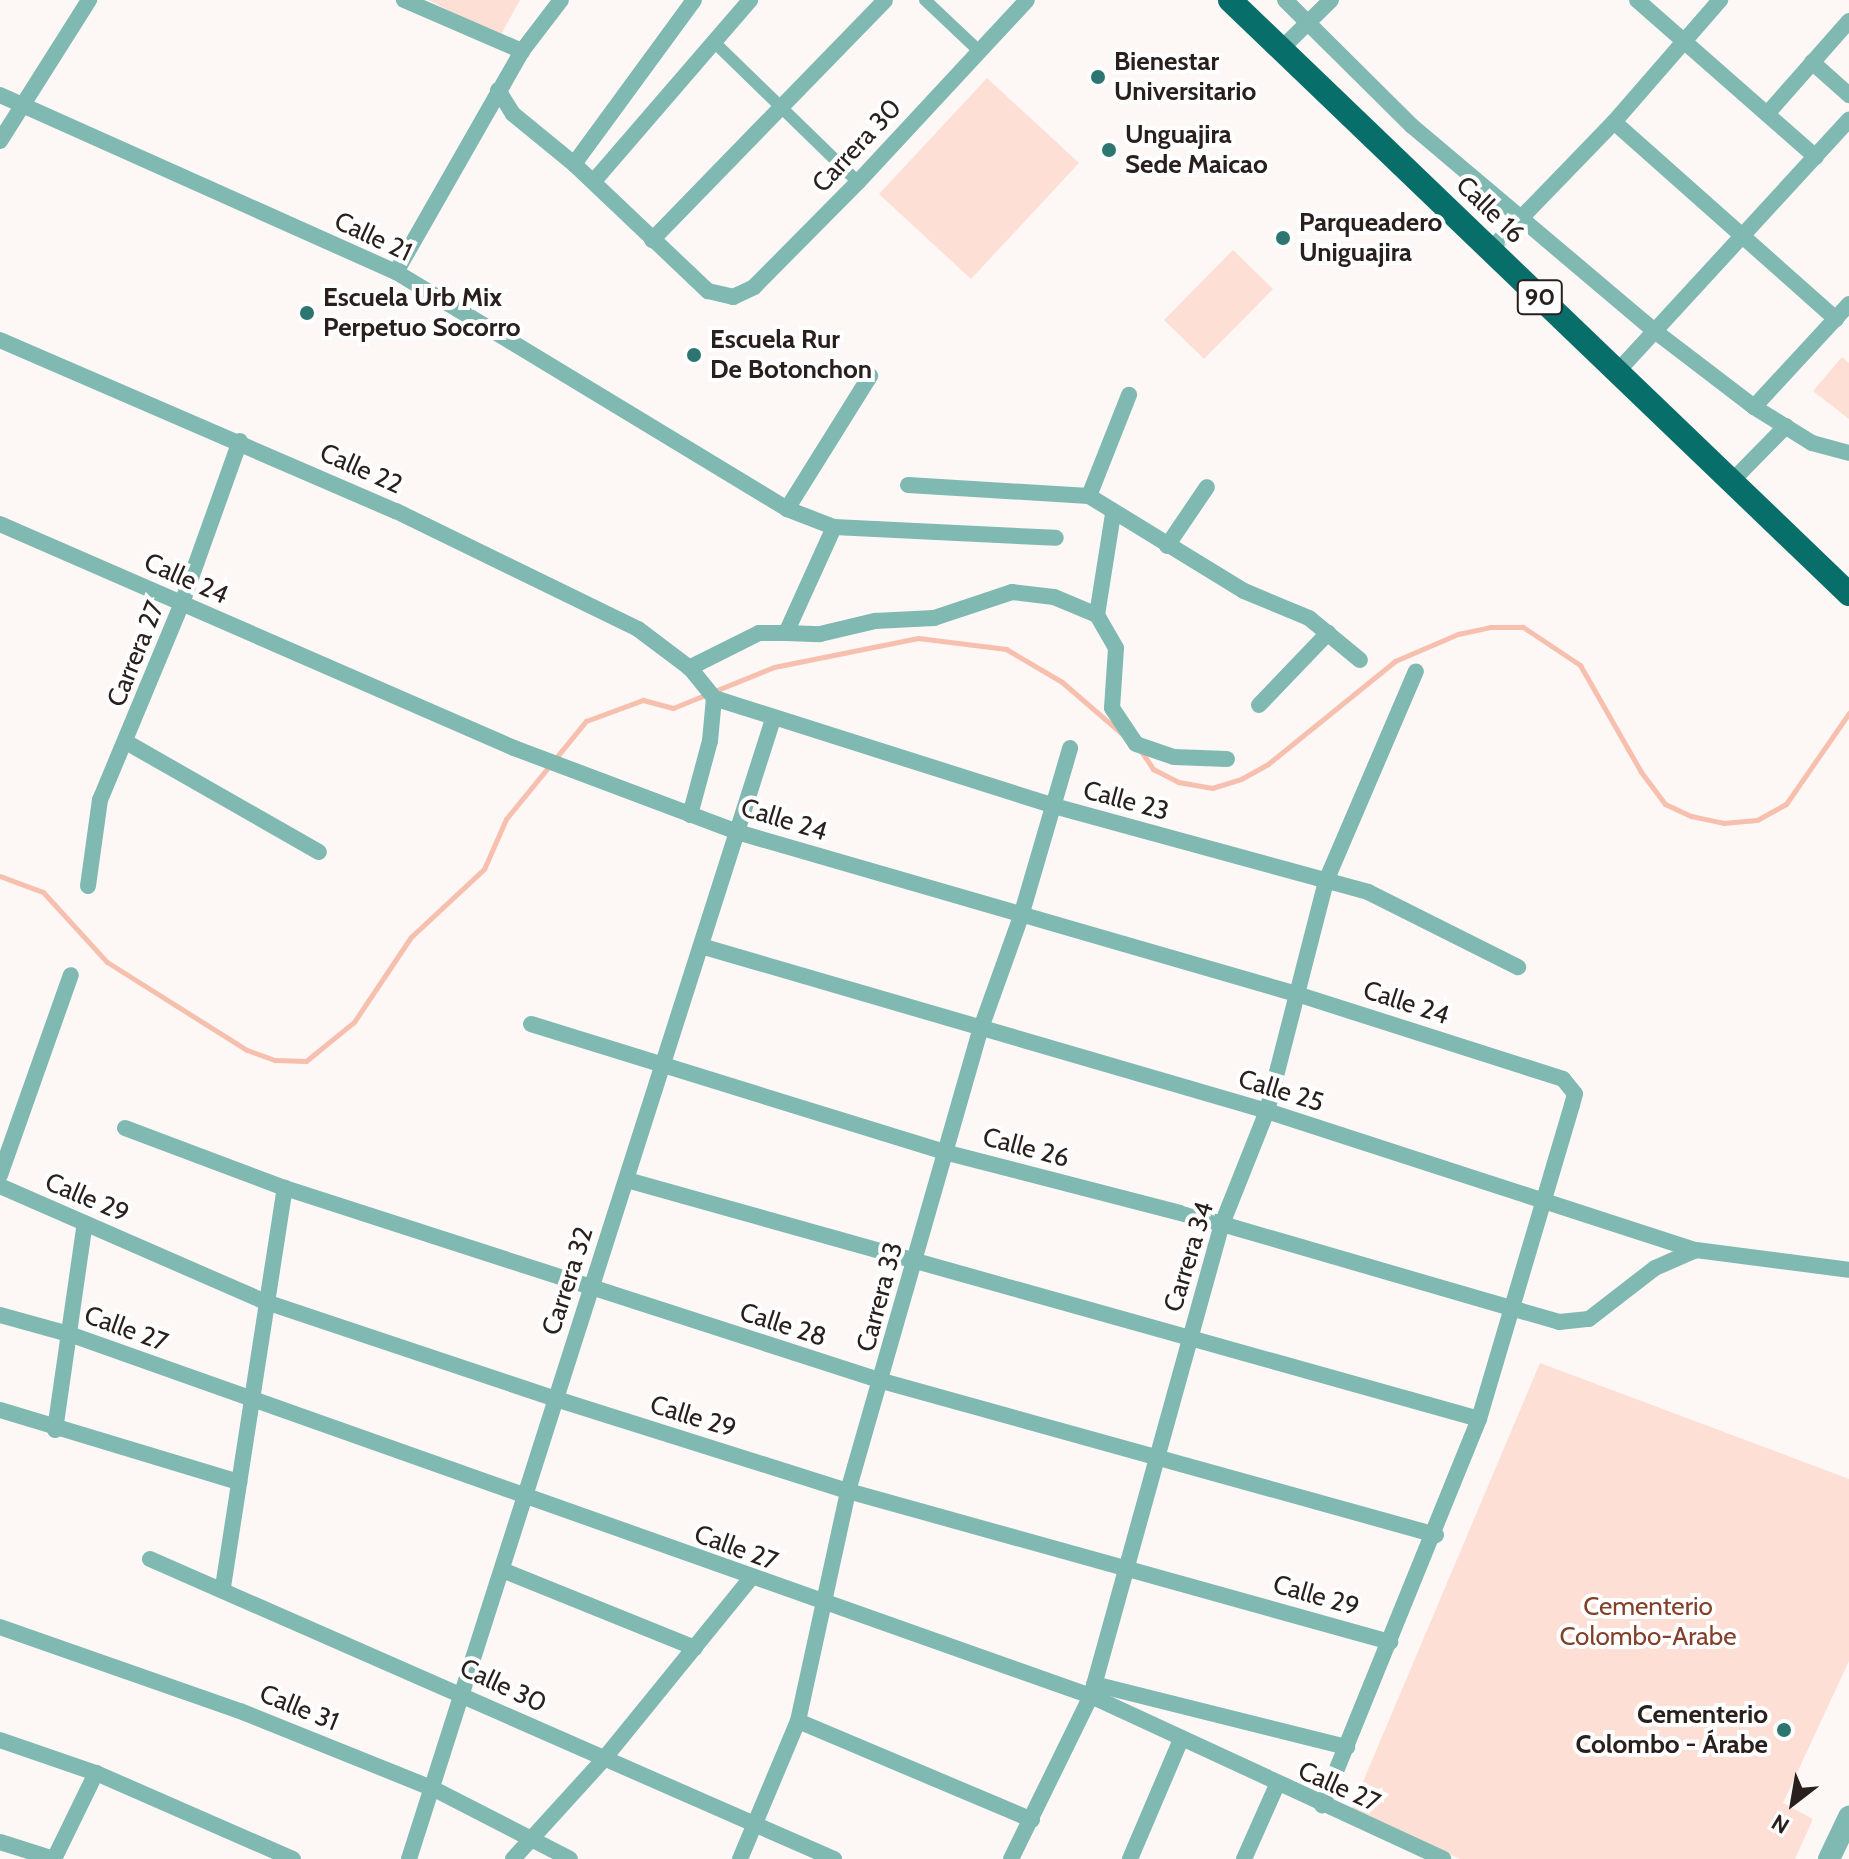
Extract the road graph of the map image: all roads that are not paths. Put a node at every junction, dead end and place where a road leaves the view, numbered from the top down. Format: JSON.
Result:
{"nodes":[{"id":1,"x":89,"y":0,"type":"edge"},
{"id":2,"x":404,"y":0,"type":"edge"},
{"id":3,"x":561,"y":0,"type":"edge"},
{"id":4,"x":750,"y":0,"type":"edge"},
{"id":5,"x":885,"y":0,"type":"edge"},
{"id":6,"x":925,"y":0,"type":"edge"},
{"id":7,"x":1027,"y":0,"type":"edge"},
{"id":8,"x":1230,"y":0,"type":"edge"},
{"id":9,"x":1285,"y":0,"type":"edge"},
{"id":10,"x":1331,"y":0,"type":"edge"},
{"id":11,"x":1637,"y":0,"type":"edge"},
{"id":12,"x":1720,"y":0,"type":"edge"},
{"id":13,"x":691,"y":1,"type":"edge"},
{"id":14,"x":1849,"y":21,"type":"edge"},
{"id":15,"x":1310,"y":24,"type":"junction"},
{"id":16,"x":713,"y":41,"type":"junction"},
{"id":17,"x":1684,"y":41,"type":"junction"},
{"id":18,"x":1281,"y":49,"type":"junction"},
{"id":19,"x":978,"y":50,"type":"junction"},
{"id":20,"x":522,"y":51,"type":"junction"},
{"id":21,"x":1812,"y":62,"type":"junction"},
{"id":22,"x":498,"y":90,"type":"junction"},
{"id":23,"x":0,"y":95,"type":"edge"},
{"id":24,"x":1849,"y":95,"type":"edge"},
{"id":25,"x":22,"y":106,"type":"junction"},
{"id":26,"x":783,"y":107,"type":"junction"},
{"id":27,"x":1767,"y":114,"type":"junction"},
{"id":28,"x":1849,"y":120,"type":"edge"},
{"id":29,"x":1614,"y":122,"type":"junction"},
{"id":30,"x":0,"y":141,"type":"edge"},
{"id":31,"x":1816,"y":157,"type":"junction"},
{"id":32,"x":574,"y":164,"type":"junction"},
{"id":33,"x":594,"y":181,"type":"junction"},
{"id":34,"x":858,"y":182,"type":"junction"},
{"id":35,"x":1519,"y":220,"type":"junction"},
{"id":36,"x":1743,"y":236,"type":"junction"},
{"id":37,"x":652,"y":240,"type":"junction"},
{"id":38,"x":1490,"y":250,"type":"junction"},
{"id":39,"x":396,"y":272,"type":"junction"},
{"id":40,"x":1849,"y":304,"type":"edge"},
{"id":41,"x":1836,"y":319,"type":"junction"},
{"id":42,"x":1656,"y":332,"type":"junction"},
{"id":43,"x":0,"y":340,"type":"edge"},
{"id":44,"x":1617,"y":372,"type":"junction"},
{"id":45,"x":870,"y":376,"type":"dead end"},
{"id":46,"x":1129,"y":395,"type":"dead end"},
{"id":47,"x":1754,"y":407,"type":"junction"},
{"id":48,"x":1786,"y":426,"type":"junction"},
{"id":49,"x":240,"y":441,"type":"junction"},
{"id":50,"x":1848,"y":453,"type":"edge"},
{"id":51,"x":1732,"y":481,"type":"junction"},
{"id":52,"x":908,"y":485,"type":"dead end"},
{"id":53,"x":1207,"y":487,"type":"dead end"},
{"id":54,"x":1089,"y":496,"type":"junction"},
{"id":55,"x":787,"y":509,"type":"junction"},
{"id":56,"x":1113,"y":514,"type":"junction"},
{"id":57,"x":0,"y":524,"type":"edge"},
{"id":58,"x":834,"y":527,"type":"junction"},
{"id":59,"x":1056,"y":538,"type":"dead end"},
{"id":60,"x":1167,"y":546,"type":"junction"},
{"id":61,"x":1849,"y":594,"type":"edge"},
{"id":62,"x":182,"y":603,"type":"junction"},
{"id":63,"x":1097,"y":615,"type":"junction"},
{"id":64,"x":786,"y":633,"type":"junction"},
{"id":65,"x":1328,"y":633,"type":"junction"},
{"id":66,"x":1360,"y":660,"type":"dead end"},
{"id":67,"x":689,"y":668,"type":"junction"},
{"id":68,"x":1416,"y":671,"type":"dead end"},
{"id":69,"x":714,"y":698,"type":"junction"},
{"id":70,"x":1259,"y":705,"type":"dead end"},
{"id":71,"x":773,"y":719,"type":"junction"},
{"id":72,"x":126,"y":742,"type":"junction"},
{"id":73,"x":1070,"y":748,"type":"dead end"},
{"id":74,"x":1227,"y":759,"type":"dead end"},
{"id":75,"x":1054,"y":806,"type":"junction"},
{"id":76,"x":690,"y":815,"type":"junction"},
{"id":77,"x":737,"y":832,"type":"junction"},
{"id":78,"x":319,"y":852,"type":"dead end"},
{"id":79,"x":1326,"y":881,"type":"junction"},
{"id":80,"x":88,"y":886,"type":"dead end"},
{"id":81,"x":1021,"y":916,"type":"junction"},
{"id":82,"x":701,"y":946,"type":"junction"},
{"id":83,"x":1518,"y":967,"type":"dead end"},
{"id":84,"x":71,"y":975,"type":"dead end"},
{"id":85,"x":1300,"y":995,"type":"junction"},
{"id":86,"x":531,"y":1024,"type":"dead end"},
{"id":87,"x":981,"y":1028,"type":"junction"},
{"id":88,"x":660,"y":1064,"type":"junction"},
{"id":89,"x":1267,"y":1111,"type":"junction"},
{"id":90,"x":125,"y":1128,"type":"dead end"},
{"id":91,"x":948,"y":1153,"type":"junction"},
{"id":92,"x":0,"y":1175,"type":"edge"},
{"id":93,"x":627,"y":1180,"type":"junction"},
{"id":94,"x":0,"y":1186,"type":"edge"},
{"id":95,"x":285,"y":1188,"type":"junction"},
{"id":96,"x":1546,"y":1198,"type":"junction"},
{"id":97,"x":85,"y":1223,"type":"junction"},
{"id":98,"x":1222,"y":1224,"type":"junction"},
{"id":99,"x":1696,"y":1250,"type":"junction"},
{"id":100,"x":913,"y":1260,"type":"junction"},
{"id":101,"x":1849,"y":1270,"type":"edge"},
{"id":102,"x":591,"y":1289,"type":"junction"},
{"id":103,"x":266,"y":1302,"type":"junction"},
{"id":104,"x":1511,"y":1307,"type":"junction"},
{"id":105,"x":0,"y":1315,"type":"edge"},
{"id":106,"x":72,"y":1335,"type":"junction"},
{"id":107,"x":1190,"y":1338,"type":"junction"},
{"id":108,"x":882,"y":1381,"type":"junction"},
{"id":109,"x":556,"y":1399,"type":"junction"},
{"id":110,"x":253,"y":1400,"type":"junction"},
{"id":111,"x":0,"y":1410,"type":"edge"},
{"id":112,"x":1479,"y":1419,"type":"junction"},
{"id":113,"x":55,"y":1430,"type":"junction"},
{"id":114,"x":1158,"y":1458,"type":"junction"},
{"id":115,"x":239,"y":1482,"type":"junction"},
{"id":116,"x":848,"y":1491,"type":"junction"},
{"id":117,"x":524,"y":1499,"type":"junction"},
{"id":118,"x":1436,"y":1535,"type":"junction"},
{"id":119,"x":150,"y":1559,"type":"dead end"},
{"id":120,"x":1127,"y":1567,"type":"junction"},
{"id":121,"x":502,"y":1570,"type":"junction"},
{"id":122,"x":750,"y":1579,"type":"junction"},
{"id":123,"x":223,"y":1587,"type":"junction"},
{"id":124,"x":826,"y":1606,"type":"junction"},
{"id":125,"x":0,"y":1627,"type":"edge"},
{"id":126,"x":1390,"y":1642,"type":"junction"},
{"id":127,"x":695,"y":1648,"type":"junction"},
{"id":128,"x":1093,"y":1690,"type":"junction"},
{"id":129,"x":463,"y":1693,"type":"junction"},
{"id":130,"x":798,"y":1721,"type":"junction"},
{"id":131,"x":0,"y":1740,"type":"edge"},
{"id":132,"x":1180,"y":1742,"type":"junction"},
{"id":133,"x":1347,"y":1747,"type":"junction"},
{"id":134,"x":603,"y":1760,"type":"junction"},
{"id":135,"x":96,"y":1773,"type":"junction"},
{"id":136,"x":1277,"y":1785,"type":"junction"},
{"id":137,"x":432,"y":1788,"type":"junction"},
{"id":138,"x":1322,"y":1805,"type":"junction"},
{"id":139,"x":1849,"y":1817,"type":"edge"},
{"id":140,"x":1032,"y":1820,"type":"junction"},
{"id":141,"x":755,"y":1826,"type":"junction"},
{"id":142,"x":532,"y":1839,"type":"junction"},
{"id":143,"x":0,"y":1842,"type":"edge"},
{"id":144,"x":1408,"y":1852,"type":"edge"},
{"id":145,"x":293,"y":1859,"type":"edge"},
{"id":146,"x":409,"y":1859,"type":"edge"},
{"id":147,"x":513,"y":1859,"type":"edge"},
{"id":148,"x":570,"y":1859,"type":"edge"},
{"id":149,"x":740,"y":1859,"type":"edge"},
{"id":150,"x":834,"y":1859,"type":"edge"},
{"id":151,"x":1011,"y":1859,"type":"edge"},
{"id":152,"x":1130,"y":1859,"type":"edge"},
{"id":153,"x":1244,"y":1859,"type":"edge"},
{"id":154,"x":1443,"y":1859,"type":"edge"},
{"id":155,"x":1829,"y":1859,"type":"edge"}],
"edges":[{"from":1,"to":25,"type":"street"},
{"from":2,"to":20,"type":"street"},
{"from":3,"to":20,"type":"street"},
{"from":4,"to":16,"type":"street"},
{"from":5,"to":26,"type":"street"},
{"from":6,"to":19,"type":"street"},
{"from":7,"to":19,"type":"street","name":"Carrera 30"},
{"from":8,"to":18,"type":"highway","name":"Calle 16","number":"90"},
{"from":9,"to":15,"type":"street"},
{"from":10,"to":15,"type":"street"},
{"from":11,"to":17,"type":"street"},
{"from":12,"to":17,"type":"street"},
{"from":13,"to":32,"type":"street"},
{"from":14,"to":21,"type":"street"},
{"from":15,"to":18,"type":"street"},
{"from":15,"to":35,"type":"street"},
{"from":16,"to":26,"type":"street"},
{"from":16,"to":33,"type":"street"},
{"from":17,"to":27,"type":"street"},
{"from":17,"to":29,"type":"street"},
{"from":18,"to":38,"type":"highway","name":"Calle 16","number":"90"},
{"from":19,"to":34,"type":"street","name":"Carrera 30"},
{"from":20,"to":22,"type":"street"},
{"from":21,"to":24,"type":"street"},
{"from":21,"to":27,"type":"street"},
{"from":22,"to":32,"type":"street"},
{"from":22,"to":39,"type":"street"},
{"from":23,"to":25,"type":"street","name":"Calle 21"},
{"from":25,"to":30,"type":"street"},
{"from":25,"to":39,"type":"street","name":"Calle 21"},
{"from":26,"to":34,"type":"street"},
{"from":26,"to":37,"type":"street"},
{"from":27,"to":31,"type":"street"},
{"from":28,"to":31,"type":"street"},
{"from":29,"to":35,"type":"street"},
{"from":29,"to":36,"type":"street"},
{"from":31,"to":36,"type":"street"},
{"from":32,"to":33,"type":"street"},
{"from":33,"to":37,"type":"street"},
{"from":34,"to":37,"type":"street","name":"Carrera 30"},
{"from":35,"to":38,"type":"street"},
{"from":35,"to":42,"type":"street"},
{"from":36,"to":41,"type":"street"},
{"from":36,"to":42,"type":"street"},
{"from":38,"to":44,"type":"highway","name":"Calle 16","number":"90"},
{"from":39,"to":55,"type":"street","name":"Calle 21"},
{"from":40,"to":41,"type":"street"},
{"from":41,"to":47,"type":"street"},
{"from":42,"to":44,"type":"street"},
{"from":42,"to":47,"type":"street"},
{"from":43,"to":49,"type":"street","name":"Calle 22"},
{"from":44,"to":51,"type":"highway","name":"Calle 16","number":"90"},
{"from":45,"to":55,"type":"street"},
{"from":46,"to":54,"type":"street"},
{"from":47,"to":48,"type":"street"},
{"from":48,"to":50,"type":"street"},
{"from":48,"to":51,"type":"street"},
{"from":49,"to":62,"type":"street","name":"Carrera 27"},
{"from":49,"to":67,"type":"street","name":"Calle 22"},
{"from":51,"to":61,"type":"highway","name":"Calle 16","number":"90"},
{"from":52,"to":54,"type":"street"},
{"from":53,"to":60,"type":"street"},
{"from":54,"to":56,"type":"street"},
{"from":55,"to":58,"type":"street","name":"Calle 21"},
{"from":56,"to":60,"type":"street"},
{"from":56,"to":63,"type":"street"},
{"from":57,"to":62,"type":"street","name":"Calle 24"},
{"from":58,"to":59,"type":"street","name":"Calle 21"},
{"from":58,"to":64,"type":"street"},
{"from":60,"to":65,"type":"street"},
{"from":62,"to":72,"type":"street","name":"Carrera 27"},
{"from":62,"to":76,"type":"street","name":"Calle 24"},
{"from":63,"to":64,"type":"street"},
{"from":63,"to":74,"type":"street"},
{"from":64,"to":67,"type":"street"},
{"from":65,"to":66,"type":"street"},
{"from":65,"to":70,"type":"street"},
{"from":67,"to":69,"type":"street","name":"Calle 22"},
{"from":68,"to":79,"type":"street","name":"Carrera 34"},
{"from":69,"to":71,"type":"street","name":"Calle 23"},
{"from":69,"to":76,"type":"street"},
{"from":71,"to":75,"type":"street","name":"Calle 23"},
{"from":71,"to":77,"type":"street","name":"Carrera 32"},
{"from":72,"to":78,"type":"street"},
{"from":72,"to":80,"type":"street","name":"Carrera 27"},
{"from":73,"to":75,"type":"street","name":"Carrera 33"},
{"from":75,"to":79,"type":"street","name":"Calle 23"},
{"from":75,"to":81,"type":"street","name":"Carrera 33"},
{"from":76,"to":77,"type":"street","name":"Calle 24"},
{"from":77,"to":81,"type":"street","name":"Calle 24"},
{"from":77,"to":82,"type":"street","name":"Carrera 32"},
{"from":79,"to":83,"type":"street","name":"Calle 23"},
{"from":79,"to":85,"type":"street","name":"Carrera 34"},
{"from":81,"to":85,"type":"street","name":"Calle 24"},
{"from":81,"to":87,"type":"street","name":"Carrera 33"},
{"from":82,"to":87,"type":"street","name":"Calle 25"},
{"from":82,"to":88,"type":"street","name":"Carrera 32"},
{"from":84,"to":92,"type":"street"},
{"from":85,"to":89,"type":"street","name":"Carrera 34"},
{"from":85,"to":96,"type":"street","name":"Calle 24"},
{"from":86,"to":88,"type":"street","name":"Calle 26"},
{"from":87,"to":89,"type":"street","name":"Calle 25"},
{"from":87,"to":91,"type":"street","name":"Carrera 33"},
{"from":88,"to":91,"type":"street","name":"Calle 26"},
{"from":88,"to":93,"type":"street","name":"Carrera 32"},
{"from":89,"to":96,"type":"street","name":"Calle 25"},
{"from":89,"to":98,"type":"street","name":"Carrera 34"},
{"from":90,"to":95,"type":"street","name":"Calle 28"},
{"from":91,"to":98,"type":"street","name":"Calle 26"},
{"from":91,"to":100,"type":"street","name":"Carrera 33"},
{"from":93,"to":100,"type":"street"},
{"from":93,"to":102,"type":"street","name":"Carrera 32"},
{"from":94,"to":97,"type":"street","name":"Calle 29"},
{"from":95,"to":102,"type":"street","name":"Calle 28"},
{"from":95,"to":103,"type":"street"},
{"from":96,"to":99,"type":"street","name":"Calle 25"},
{"from":96,"to":104,"type":"street"},
{"from":97,"to":103,"type":"street","name":"Calle 29"},
{"from":97,"to":106,"type":"street"},
{"from":98,"to":104,"type":"street","name":"Calle 26"},
{"from":98,"to":107,"type":"street","name":"Carrera 34"},
{"from":99,"to":101,"type":"street","name":"Calle 25"},
{"from":99,"to":104,"type":"street","name":"Calle 26"},
{"from":100,"to":107,"type":"street"},
{"from":100,"to":108,"type":"street","name":"Carrera 33"},
{"from":102,"to":108,"type":"street","name":"Calle 28"},
{"from":102,"to":109,"type":"street","name":"Carrera 32"},
{"from":103,"to":109,"type":"street","name":"Calle 29"},
{"from":103,"to":110,"type":"street"},
{"from":104,"to":112,"type":"street"},
{"from":105,"to":106,"type":"street","name":"Calle 27"},
{"from":106,"to":110,"type":"street","name":"Calle 27"},
{"from":106,"to":113,"type":"street"},
{"from":107,"to":112,"type":"street"},
{"from":107,"to":114,"type":"street","name":"Carrera 34"},
{"from":108,"to":114,"type":"street","name":"Calle 28"},
{"from":108,"to":116,"type":"street","name":"Carrera 33"},
{"from":109,"to":116,"type":"street","name":"Calle 29"},
{"from":109,"to":117,"type":"street","name":"Carrera 32"},
{"from":110,"to":115,"type":"street"},
{"from":110,"to":117,"type":"street","name":"Calle 27"},
{"from":111,"to":113,"type":"street"},
{"from":112,"to":118,"type":"street"},
{"from":113,"to":115,"type":"street"},
{"from":114,"to":118,"type":"street","name":"Calle 28"},
{"from":114,"to":120,"type":"street","name":"Carrera 34"},
{"from":115,"to":123,"type":"street"},
{"from":116,"to":120,"type":"street","name":"Calle 29"},
{"from":116,"to":124,"type":"street","name":"Carrera 33"},
{"from":117,"to":121,"type":"street","name":"Carrera 32"},
{"from":117,"to":122,"type":"street","name":"Calle 27"},
{"from":118,"to":126,"type":"street"},
{"from":119,"to":123,"type":"street","name":"Calle 30"},
{"from":120,"to":126,"type":"street","name":"Calle 29"},
{"from":120,"to":128,"type":"street","name":"Carrera 34"},
{"from":121,"to":127,"type":"street"},
{"from":121,"to":129,"type":"street","name":"Carrera 32"},
{"from":122,"to":124,"type":"street","name":"Calle 27"},
{"from":122,"to":127,"type":"street"},
{"from":123,"to":129,"type":"street","name":"Calle 30"},
{"from":124,"to":128,"type":"street","name":"Calle 27"},
{"from":124,"to":130,"type":"street","name":"Carrera 33"},
{"from":125,"to":137,"type":"street","name":"Calle 31"},
{"from":126,"to":133,"type":"street"},
{"from":127,"to":134,"type":"street"},
{"from":128,"to":132,"type":"street","name":"Calle 27"},
{"from":128,"to":133,"type":"street"},
{"from":128,"to":140,"type":"street","name":"Carrera 34"},
{"from":129,"to":134,"type":"street","name":"Calle 30"},
{"from":129,"to":137,"type":"street","name":"Carrera 32"},
{"from":130,"to":140,"type":"street"},
{"from":130,"to":141,"type":"street","name":"Carrera 33"},
{"from":131,"to":135,"type":"street"},
{"from":132,"to":136,"type":"street","name":"Calle 27"},
{"from":132,"to":152,"type":"street"},
{"from":133,"to":138,"type":"street"},
{"from":134,"to":141,"type":"street","name":"Calle 30"},
{"from":134,"to":142,"type":"street"},
{"from":135,"to":143,"type":"street"},
{"from":135,"to":145,"type":"street"},
{"from":136,"to":138,"type":"street","name":"Calle 27"},
{"from":136,"to":153,"type":"street"},
{"from":137,"to":142,"type":"street","name":"Calle 31"},
{"from":137,"to":146,"type":"street","name":"Carrera 32"},
{"from":138,"to":144,"type":"street","name":"Calle 27"},
{"from":139,"to":155,"type":"street"},
{"from":140,"to":151,"type":"street","name":"Carrera 34"},
{"from":141,"to":149,"type":"street","name":"Carrera 33"},
{"from":141,"to":150,"type":"street","name":"Calle 30"},
{"from":142,"to":147,"type":"street"},
{"from":142,"to":148,"type":"street","name":"Calle 31"},
{"from":144,"to":154,"type":"street","name":"Calle 27"}]}
